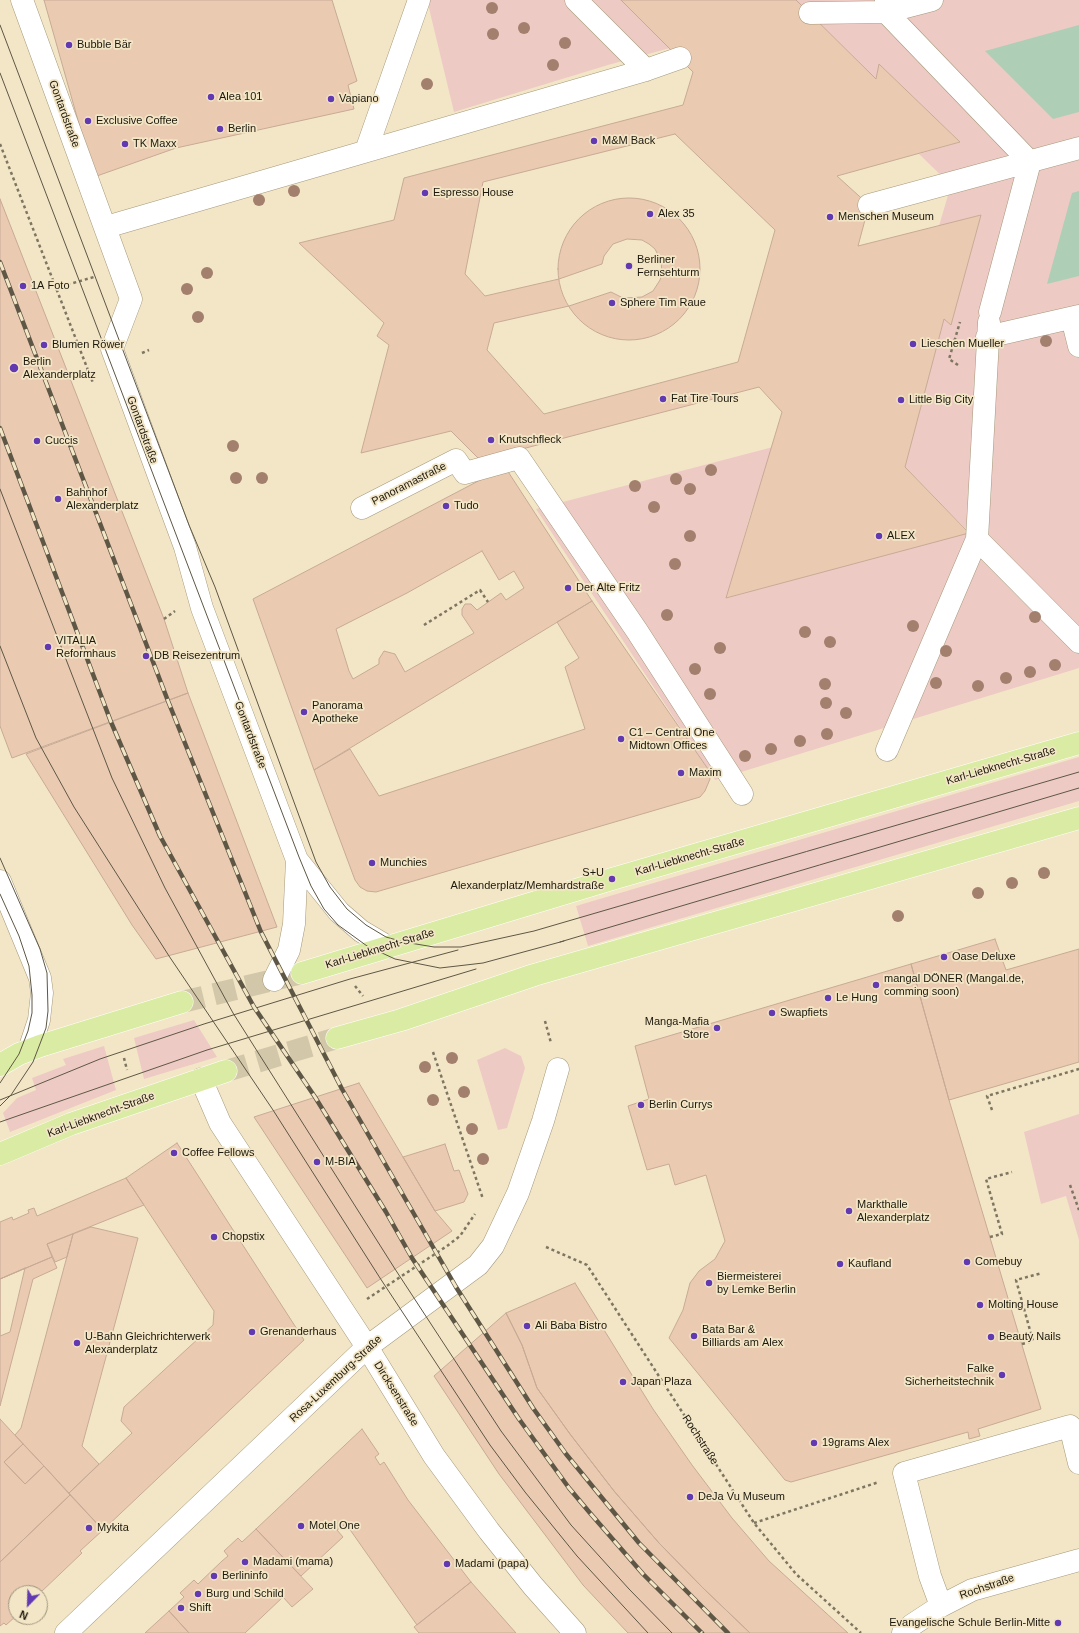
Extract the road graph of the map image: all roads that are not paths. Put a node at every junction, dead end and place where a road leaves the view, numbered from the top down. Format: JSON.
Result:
{"nodes":[{"id":1,"x":22,"y":0,"type":"edge"},
{"id":2,"x":419,"y":0,"type":"edge"},
{"id":3,"x":576,"y":0,"type":"edge"},
{"id":4,"x":932,"y":0,"type":"edge"},
{"id":5,"x":886,"y":6,"type":"edge"},
{"id":6,"x":810,"y":13,"type":"dead end"},
{"id":7,"x":680,"y":58,"type":"dead end"},
{"id":8,"x":646,"y":70,"type":"junction"},
{"id":9,"x":1079,"y":148,"type":"edge"},
{"id":10,"x":366,"y":151,"type":"junction"},
{"id":11,"x":1030,"y":162,"type":"junction"},
{"id":12,"x":870,"y":205,"type":"dead end"},
{"id":13,"x":106,"y":227,"type":"junction"},
{"id":14,"x":1075,"y":317,"type":"edge"},
{"id":15,"x":989,"y":324,"type":"junction"},
{"id":16,"x":1079,"y":346,"type":"edge"},
{"id":17,"x":362,"y":508,"type":"dead end"},
{"id":18,"x":977,"y":538,"type":"junction"},
{"id":19,"x":1079,"y":642,"type":"edge"},
{"id":20,"x":1079,"y":743,"type":"edge"},
{"id":21,"x":887,"y":750,"type":"dead end"},
{"id":22,"x":742,"y":794,"type":"dead end"},
{"id":23,"x":1079,"y":818,"type":"edge"},
{"id":24,"x":297,"y":860,"type":"junction"},
{"id":25,"x":0,"y":880,"type":"edge"},
{"id":26,"x":388,"y":947,"type":"junction"},
{"id":27,"x":302,"y":973,"type":"tunnel mouth"},
{"id":28,"x":274,"y":980,"type":"dead end"},
{"id":29,"x":182,"y":1002,"type":"tunnel mouth"},
{"id":30,"x":337,"y":1038,"type":"tunnel mouth"},
{"id":31,"x":29,"y":1050,"type":"junction"},
{"id":32,"x":0,"y":1065,"type":"edge"},
{"id":33,"x":558,"y":1069,"type":"dead end"},
{"id":34,"x":226,"y":1071,"type":"tunnel mouth"},
{"id":35,"x":201,"y":1079,"type":"junction"},
{"id":36,"x":0,"y":1154,"type":"edge"},
{"id":37,"x":367,"y":1347,"type":"junction"},
{"id":38,"x":1079,"y":1463,"type":"edge"},
{"id":39,"x":1079,"y":1560,"type":"edge"},
{"id":40,"x":941,"y":1606,"type":"junction"},
{"id":41,"x":66,"y":1633,"type":"edge"},
{"id":42,"x":575,"y":1633,"type":"edge"},
{"id":43,"x":903,"y":1633,"type":"edge"}],
"edges":[{"from":1,"to":13,"type":"street","name":"Gontardstraße"},
{"from":2,"to":10,"type":"street"},
{"from":3,"to":8,"type":"street"},
{"from":4,"to":5,"type":"street"},
{"from":5,"to":6,"type":"street"},
{"from":5,"to":11,"type":"street"},
{"from":7,"to":8,"type":"street"},
{"from":8,"to":10,"type":"street"},
{"from":9,"to":11,"type":"street"},
{"from":10,"to":13,"type":"street"},
{"from":11,"to":12,"type":"street"},
{"from":11,"to":15,"type":"street"},
{"from":13,"to":24,"type":"street","name":"Gontardstraße"},
{"from":14,"to":15,"type":"street"},
{"from":14,"to":16,"type":"street"},
{"from":15,"to":18,"type":"street"},
{"from":17,"to":22,"type":"street","name":"Panoramastraße"},
{"from":18,"to":19,"type":"street"},
{"from":18,"to":21,"type":"street"},
{"from":20,"to":26,"type":"main road","name":"Karl-Liebknecht-Straße"},
{"from":23,"to":30,"type":"main road"},
{"from":24,"to":26,"type":"street","name":"Gontardstraße"},
{"from":24,"to":28,"type":"street","name":"Gontardstraße"},
{"from":25,"to":31,"type":"street"},
{"from":26,"to":27,"type":"main road","name":"Karl-Liebknecht-Straße"},
{"from":29,"to":31,"type":"main road"},
{"from":31,"to":32,"type":"main road"},
{"from":33,"to":37,"type":"street","name":"Rosa-Luxemburg-Straße"},
{"from":34,"to":35,"type":"main road","name":"Karl-Liebknecht-Straße"},
{"from":35,"to":36,"type":"main road","name":"Karl-Liebknecht-Straße"},
{"from":35,"to":37,"type":"street","name":"Dircksenstraße"},
{"from":37,"to":41,"type":"street","name":"Rosa-Luxemburg-Straße"},
{"from":37,"to":42,"type":"street","name":"Dircksenstraße"},
{"from":38,"to":40,"type":"street"},
{"from":39,"to":40,"type":"street","name":"Rochstraße"},
{"from":40,"to":43,"type":"street","name":"Rochstraße"}]}
